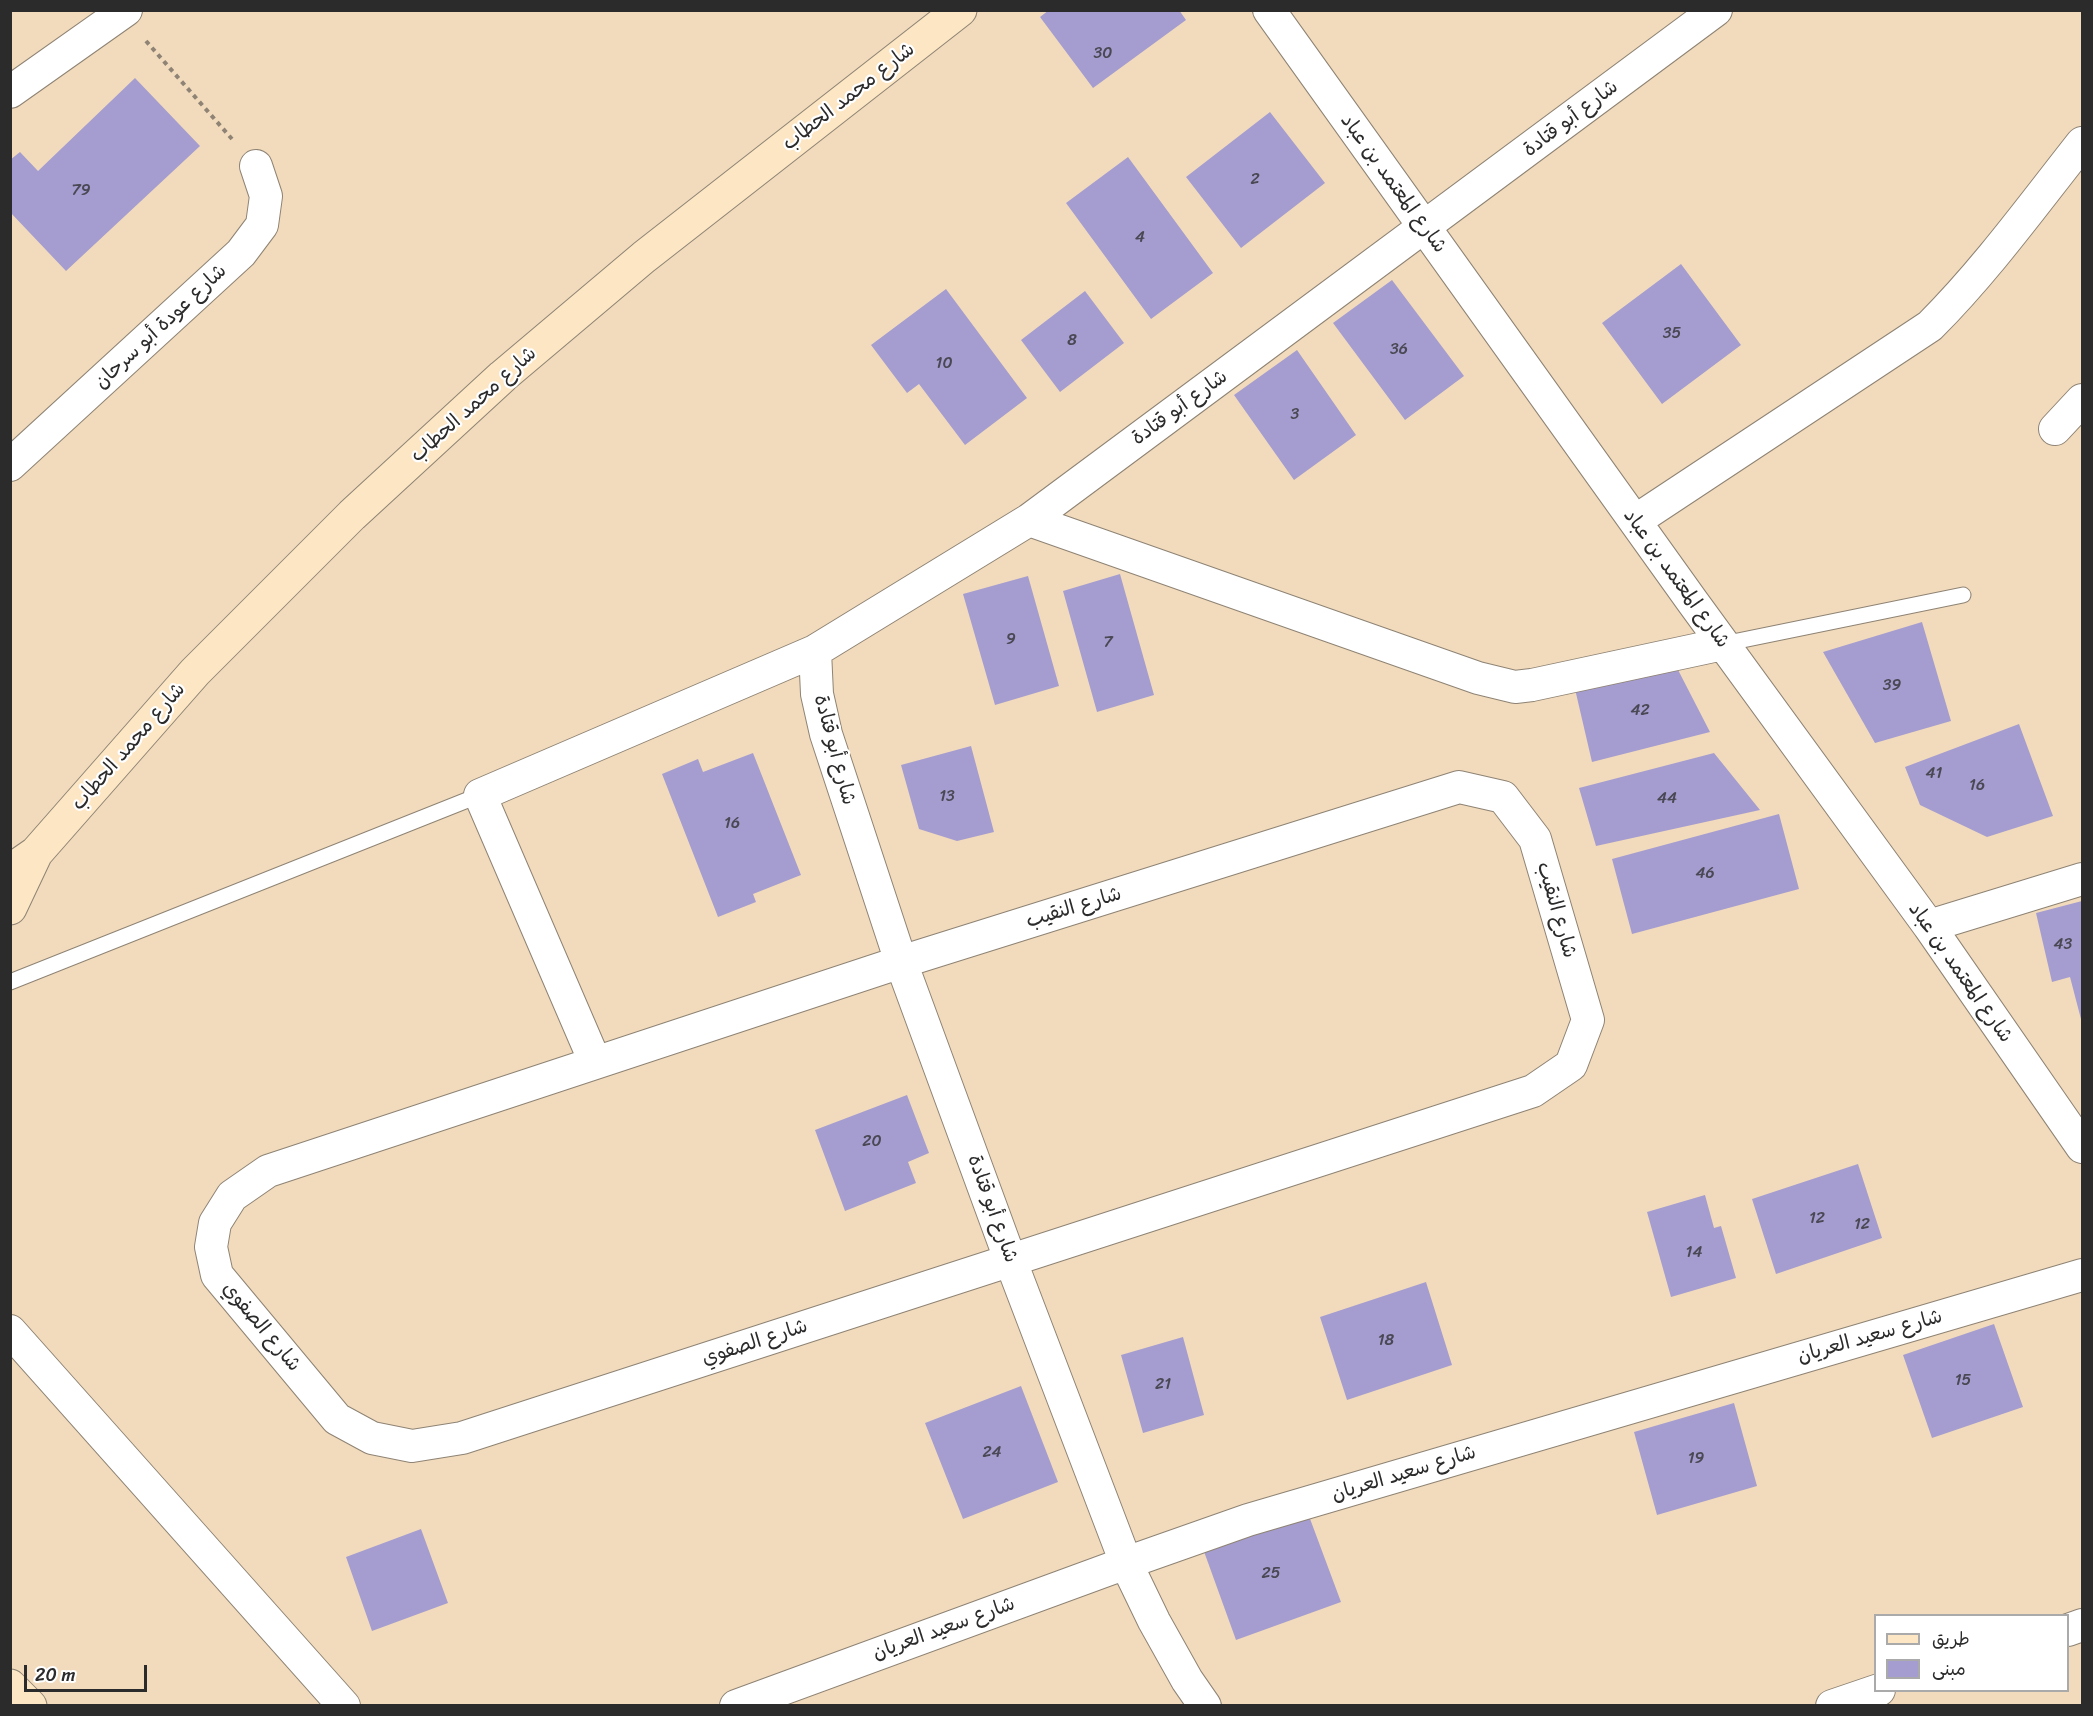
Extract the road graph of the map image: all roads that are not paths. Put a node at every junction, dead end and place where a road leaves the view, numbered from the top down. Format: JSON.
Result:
{"nodes":[{"id":1,"x":960,"y":10,"type":"edge"},
{"id":2,"x":1269,"y":10,"type":"edge"},
{"id":3,"x":1716,"y":10,"type":"edge"},
{"id":4,"x":124,"y":12,"type":"edge"},
{"id":5,"x":10,"y":92,"type":"edge"},
{"id":6,"x":2082,"y":143,"type":"edge"},
{"id":7,"x":256,"y":166,"type":"road end"},
{"id":8,"x":1424,"y":229,"type":"junction"},
{"id":9,"x":2082,"y":400,"type":"edge"},
{"id":10,"x":2055,"y":429,"type":"dead end"},
{"id":11,"x":10,"y":465,"type":"edge"},
{"id":12,"x":1029,"y":520,"type":"junction"},
{"id":13,"x":1635,"y":521,"type":"junction"},
{"id":14,"x":1963,"y":595,"type":"dead end"},
{"id":15,"x":1723,"y":644,"type":"junction"},
{"id":16,"x":815,"y":651,"type":"junction"},
{"id":17,"x":480,"y":795,"type":"junction"},
{"id":18,"x":23,"y":862,"type":"edge"},
{"id":19,"x":2082,"y":879,"type":"edge"},
{"id":20,"x":10,"y":908,"type":"edge"},
{"id":21,"x":1929,"y":926,"type":"junction"},
{"id":22,"x":901,"y":962,"type":"junction"},
{"id":23,"x":10,"y":982,"type":"edge"},
{"id":24,"x":595,"y":1062,"type":"junction"},
{"id":25,"x":2082,"y":1147,"type":"edge"},
{"id":26,"x":1010,"y":1259,"type":"junction"},
{"id":27,"x":2082,"y":1275,"type":"edge"},
{"id":28,"x":10,"y":1331,"type":"edge"},
{"id":29,"x":1126,"y":1563,"type":"junction"},
{"id":30,"x":10,"y":1686,"type":"edge"},
{"id":31,"x":1874,"y":1692,"type":"edge"},
{"id":32,"x":30,"y":1706,"type":"edge"},
{"id":33,"x":344,"y":1706,"type":"edge"},
{"id":34,"x":736,"y":1706,"type":"edge"},
{"id":35,"x":1205,"y":1706,"type":"edge"},
{"id":36,"x":1832,"y":1706,"type":"edge"}],
"edges":[{"from":1,"to":18,"type":"street","name":"شارع محمد الحطاب"},
{"from":2,"to":8,"type":"street","name":"شارع المعتمد بن عباد"},
{"from":3,"to":8,"type":"street","name":"شارع أبو قتادة"},
{"from":4,"to":5,"type":"street"},
{"from":6,"to":13,"type":"street"},
{"from":7,"to":11,"type":"street","name":"شارع عودة أبو سرحان"},
{"from":8,"to":12,"type":"street","name":"شارع أبو قتادة"},
{"from":8,"to":13,"type":"street","name":"شارع المعتمد بن عباد"},
{"from":9,"to":10,"type":"street"},
{"from":12,"to":15,"type":"street"},
{"from":12,"to":16,"type":"street","name":"شارع أبو قتادة"},
{"from":13,"to":15,"type":"street","name":"شارع المعتمد بن عباد"},
{"from":14,"to":15,"type":"lane"},
{"from":15,"to":21,"type":"street","name":"شارع المعتمد بن عباد"},
{"from":16,"to":17,"type":"street"},
{"from":16,"to":22,"type":"street","name":"شارع أبو قتادة"},
{"from":17,"to":23,"type":"lane"},
{"from":17,"to":24,"type":"street"},
{"from":18,"to":20,"type":"street","name":"شارع محمد الحطاب"},
{"from":19,"to":21,"type":"street"},
{"from":21,"to":25,"type":"street","name":"شارع المعتمد بن عباد"},
{"from":22,"to":24,"type":"street","name":"شارع الصفوي"},
{"from":22,"to":26,"type":"street","name":"شارع أبو قتادة"},
{"from":22,"to":26,"type":"street","name":"شارع النقيب"},
{"from":24,"to":26,"type":"street","name":"شارع الصفوي"},
{"from":26,"to":29,"type":"street","name":"شارع أبو قتادة"},
{"from":27,"to":29,"type":"street","name":"شارع سعيد العريان"},
{"from":28,"to":33,"type":"street"},
{"from":29,"to":34,"type":"street","name":"شارع سعيد العريان"},
{"from":29,"to":35,"type":"street","name":"شارع أبو قتادة"},
{"from":30,"to":32,"type":"street"},
{"from":31,"to":36,"type":"street"}]}
